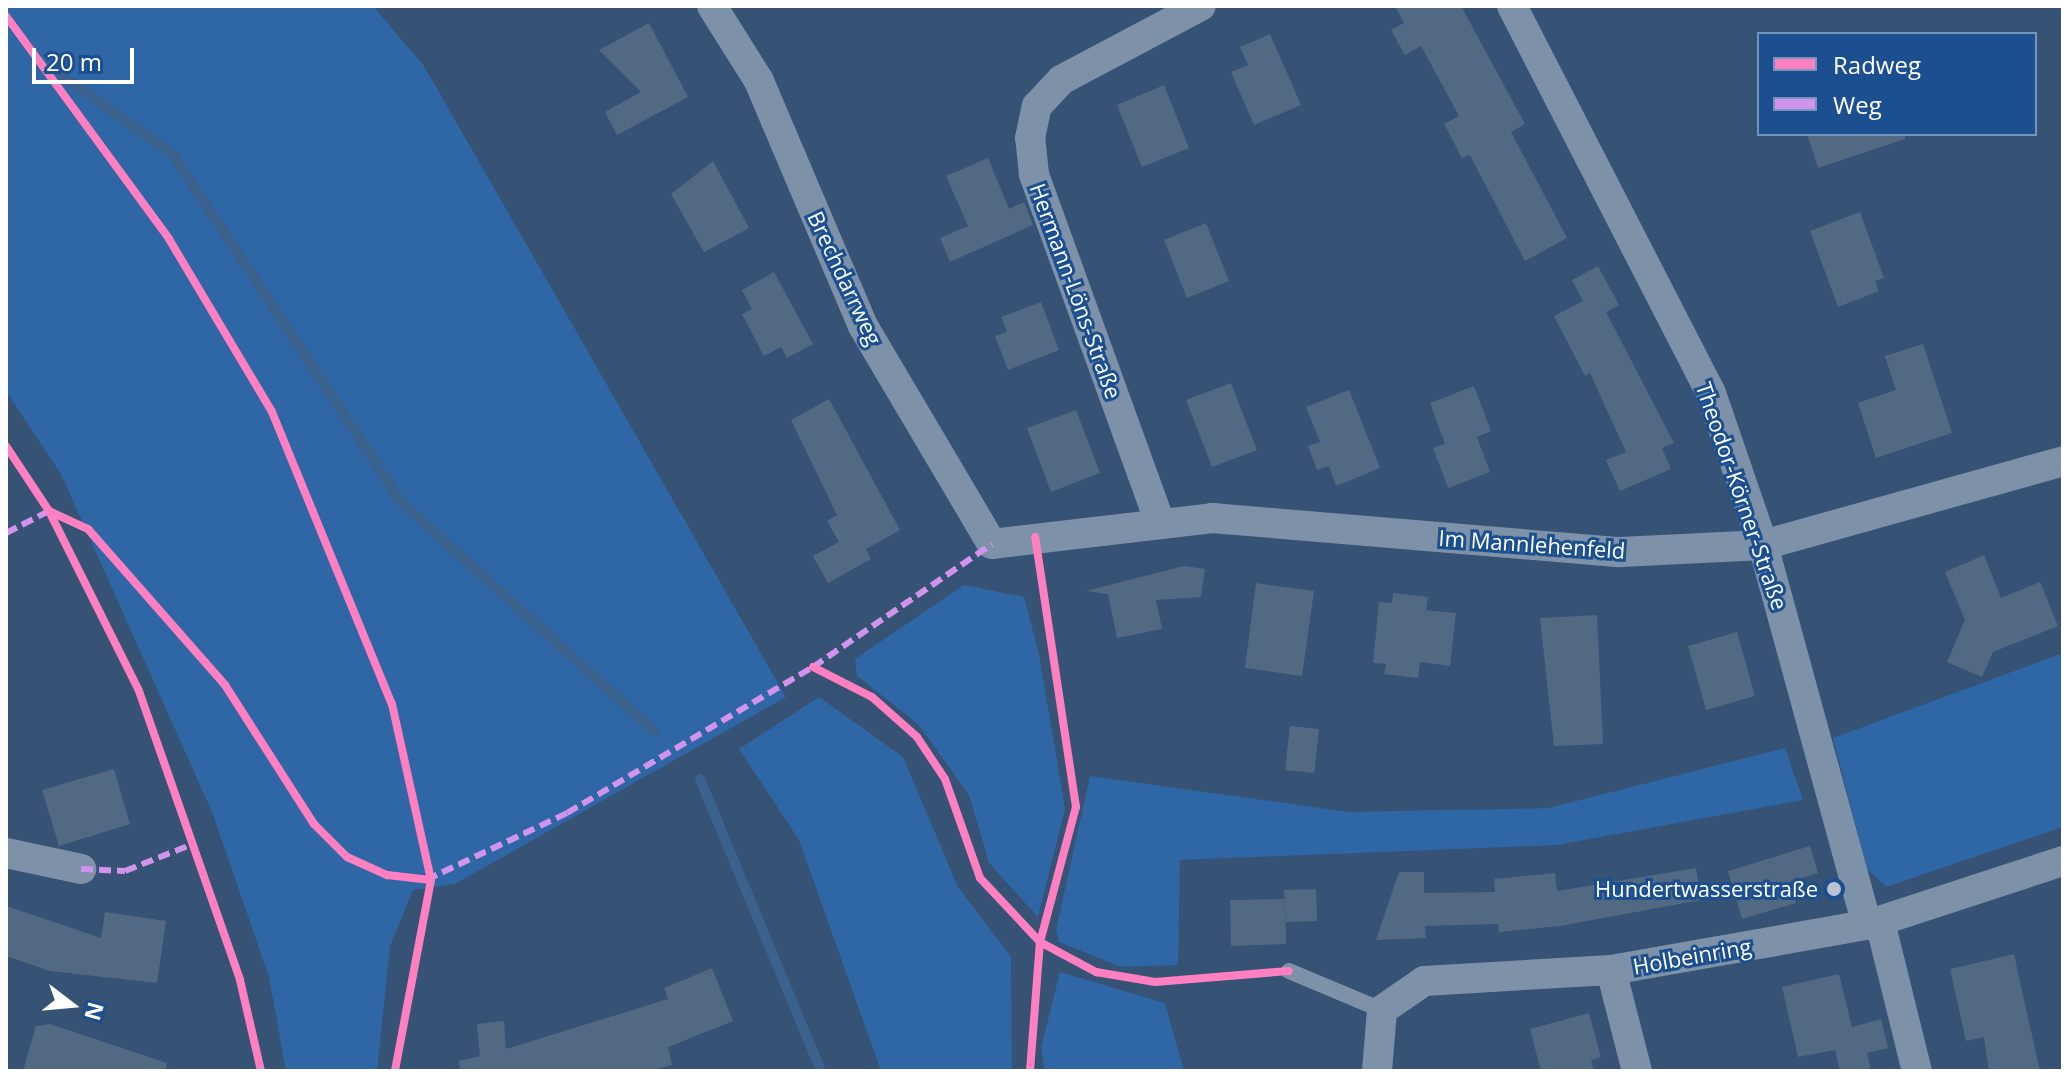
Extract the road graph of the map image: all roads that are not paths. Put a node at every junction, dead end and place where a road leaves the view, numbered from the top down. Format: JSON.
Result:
{"nodes":[{"id":1,"x":712,"y":6,"type":"edge"},
{"id":2,"x":1201,"y":6,"type":"edge"},
{"id":3,"x":1512,"y":6,"type":"edge"},
{"id":4,"x":2063,"y":461,"type":"edge"},
{"id":5,"x":1159,"y":520,"type":"junction"},
{"id":6,"x":992,"y":544,"type":"joint"},
{"id":7,"x":1763,"y":545,"type":"junction"},
{"id":8,"x":6,"y":853,"type":"edge"},
{"id":9,"x":2063,"y":861,"type":"edge"},
{"id":10,"x":81,"y":869,"type":"dead end"},
{"id":11,"x":1874,"y":924,"type":"junction"},
{"id":12,"x":1611,"y":970,"type":"junction"},
{"id":13,"x":1289,"y":971,"type":"dead end"},
{"id":14,"x":1382,"y":1010,"type":"junction"},
{"id":15,"x":1377,"y":1071,"type":"edge"},
{"id":16,"x":1637,"y":1071,"type":"edge"},
{"id":17,"x":1917,"y":1071,"type":"edge"}],
"edges":[{"from":1,"to":6,"type":"street","name":"Brechdarrweg"},
{"from":2,"to":5,"type":"street","name":"Hermann-Löns-Straße"},
{"from":3,"to":7,"type":"street","name":"Theodor-Körner-Straße"},
{"from":4,"to":7,"type":"street","name":"Im Mannlehenfeld"},
{"from":5,"to":6,"type":"street","name":"Im Mannlehenfeld"},
{"from":5,"to":7,"type":"street","name":"Im Mannlehenfeld"},
{"from":7,"to":11,"type":"street","name":"Theodor-Körner-Straße"},
{"from":8,"to":10,"type":"street"},
{"from":9,"to":11,"type":"street","name":"Holbeinring"},
{"from":11,"to":12,"type":"street","name":"Holbeinring"},
{"from":11,"to":17,"type":"street"},
{"from":12,"to":14,"type":"street","name":"Holbeinring"},
{"from":12,"to":16,"type":"street"},
{"from":13,"to":14,"type":"lane"},
{"from":14,"to":15,"type":"street"}]}
